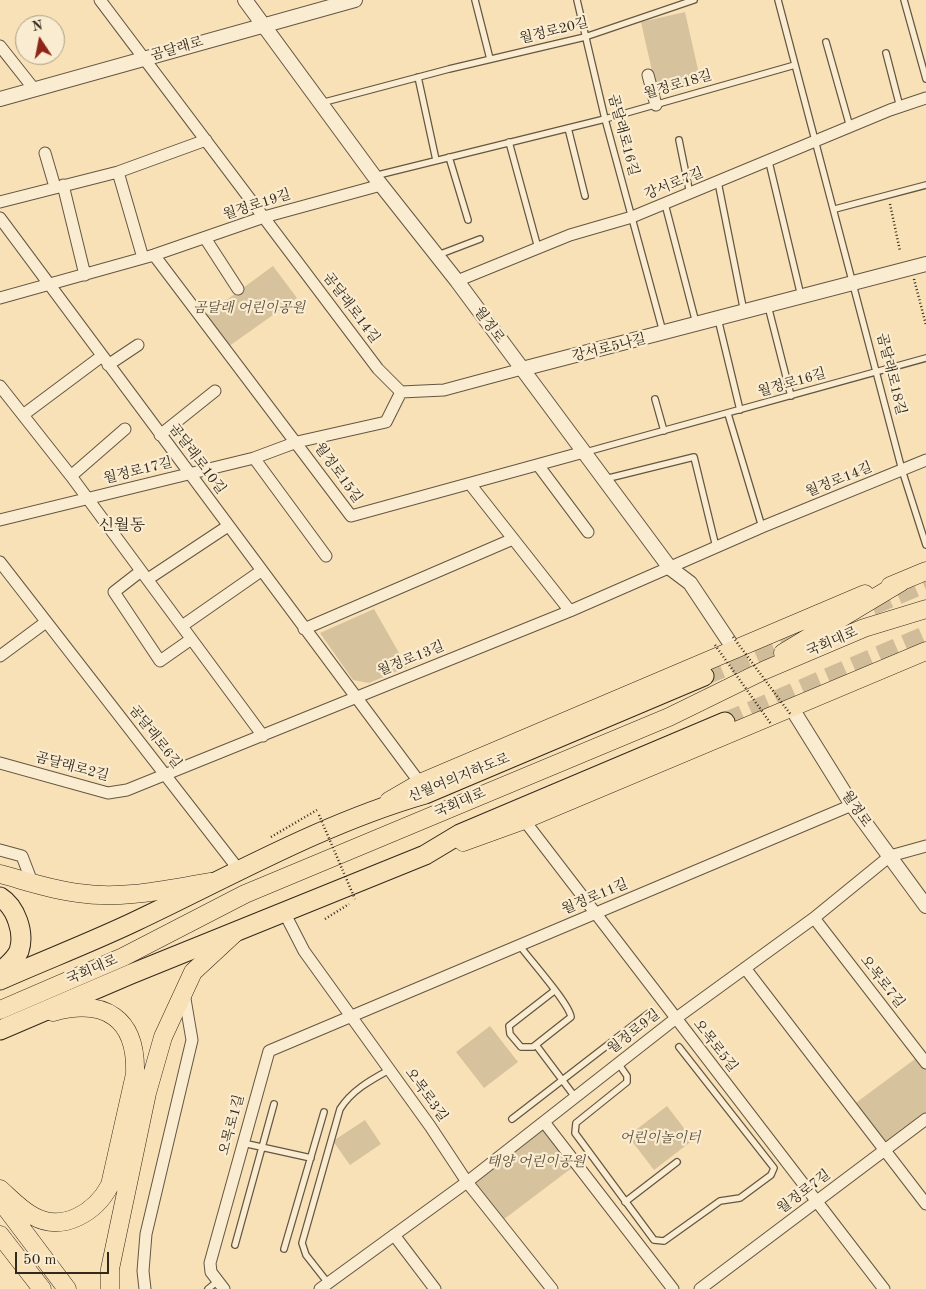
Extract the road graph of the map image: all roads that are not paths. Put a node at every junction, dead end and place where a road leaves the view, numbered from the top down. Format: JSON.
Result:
{"nodes":[{"id":1,"x":100,"y":0,"type":"edge"},
{"id":2,"x":244,"y":0,"type":"edge"},
{"id":3,"x":354,"y":0,"type":"edge"},
{"id":4,"x":476,"y":0,"type":"edge"},
{"id":5,"x":577,"y":0,"type":"edge"},
{"id":6,"x":694,"y":0,"type":"edge"},
{"id":7,"x":778,"y":0,"type":"edge"},
{"id":8,"x":904,"y":0,"type":"edge"},
{"id":9,"x":263,"y":25,"type":"junction"},
{"id":10,"x":585,"y":37,"type":"junction"},
{"id":11,"x":826,"y":42,"type":"dead end"},
{"id":12,"x":0,"y":46,"type":"edge"},
{"id":13,"x":886,"y":53,"type":"dead end"},
{"id":14,"x":145,"y":58,"type":"junction"},
{"id":15,"x":490,"y":59,"type":"junction"},
{"id":16,"x":795,"y":65,"type":"junction"},
{"id":17,"x":648,"y":75,"type":"dead end"},
{"id":18,"x":418,"y":77,"type":"junction"},
{"id":19,"x":926,"y":80,"type":"edge"},
{"id":20,"x":34,"y":89,"type":"junction"},
{"id":21,"x":926,"y":98,"type":"edge"},
{"id":22,"x":0,"y":99,"type":"edge"},
{"id":23,"x":321,"y":103,"type":"junction"},
{"id":24,"x":656,"y":104,"type":"junction"},
{"id":25,"x":900,"y":107,"type":"junction"},
{"id":26,"x":605,"y":119,"type":"junction"},
{"id":27,"x":850,"y":127,"type":"junction"},
{"id":28,"x":568,"y":128,"type":"junction"},
{"id":29,"x":206,"y":140,"type":"junction"},
{"id":30,"x":679,"y":140,"type":"dead end"},
{"id":31,"x":509,"y":142,"type":"junction"},
{"id":32,"x":817,"y":142,"type":"junction"},
{"id":33,"x":45,"y":153,"type":"dead end"},
{"id":34,"x":449,"y":157,"type":"junction"},
{"id":35,"x":436,"y":160,"type":"junction"},
{"id":36,"x":769,"y":162,"type":"junction"},
{"id":37,"x":118,"y":172,"type":"junction"},
{"id":38,"x":378,"y":181,"type":"junction"},
{"id":39,"x":718,"y":182,"type":"junction"},
{"id":40,"x":926,"y":185,"type":"edge"},
{"id":41,"x":59,"y":186,"type":"junction"},
{"id":42,"x":690,"y":194,"type":"junction"},
{"id":43,"x":585,"y":196,"type":"dead end"},
{"id":44,"x":0,"y":202,"type":"edge"},
{"id":45,"x":664,"y":204,"type":"junction"},
{"id":46,"x":835,"y":209,"type":"junction"},
{"id":47,"x":264,"y":217,"type":"junction"},
{"id":48,"x":0,"y":218,"type":"edge"},
{"id":49,"x":632,"y":218,"type":"junction"},
{"id":50,"x":468,"y":220,"type":"dead end"},
{"id":51,"x":205,"y":238,"type":"junction"},
{"id":52,"x":480,"y":239,"type":"dead end"},
{"id":53,"x":538,"y":248,"type":"junction"},
{"id":54,"x":438,"y":255,"type":"junction"},
{"id":55,"x":149,"y":257,"type":"junction"},
{"id":56,"x":926,"y":264,"type":"edge"},
{"id":57,"x":85,"y":275,"type":"junction"},
{"id":58,"x":457,"y":281,"type":"junction"},
{"id":59,"x":854,"y":283,"type":"junction"},
{"id":60,"x":51,"y":285,"type":"junction"},
{"id":61,"x":238,"y":289,"type":"dead end"},
{"id":62,"x":0,"y":298,"type":"edge"},
{"id":63,"x":801,"y":298,"type":"junction"},
{"id":64,"x":768,"y":306,"type":"junction"},
{"id":65,"x":744,"y":312,"type":"junction"},
{"id":66,"x":718,"y":319,"type":"junction"},
{"id":67,"x":696,"y":325,"type":"junction"},
{"id":68,"x":664,"y":334,"type":"junction"},
{"id":69,"x":138,"y":345,"type":"dead end"},
{"id":70,"x":926,"y":358,"type":"edge"},
{"id":71,"x":105,"y":361,"type":"junction"},
{"id":72,"x":522,"y":370,"type":"junction"},
{"id":73,"x":877,"y":371,"type":"junction"},
{"id":74,"x":0,"y":386,"type":"edge"},
{"id":75,"x":216,"y":391,"type":"dead end"},
{"id":76,"x":401,"y":392,"type":"junction"},
{"id":77,"x":791,"y":396,"type":"junction"},
{"id":78,"x":655,"y":399,"type":"dead end"},
{"id":79,"x":740,"y":410,"type":"junction"},
{"id":80,"x":728,"y":414,"type":"junction"},
{"id":81,"x":23,"y":415,"type":"junction"},
{"id":82,"x":125,"y":429,"type":"dead end"},
{"id":83,"x":664,"y":431,"type":"junction"},
{"id":84,"x":160,"y":434,"type":"junction"},
{"id":85,"x":297,"y":442,"type":"junction"},
{"id":86,"x":584,"y":452,"type":"junction"},
{"id":87,"x":254,"y":458,"type":"junction"},
{"id":88,"x":926,"y":460,"type":"edge"},
{"id":89,"x":538,"y":465,"type":"junction"},
{"id":90,"x":902,"y":470,"type":"junction"},
{"id":91,"x":190,"y":473,"type":"junction"},
{"id":92,"x":71,"y":476,"type":"junction"},
{"id":93,"x":605,"y":479,"type":"junction"},
{"id":94,"x":470,"y":484,"type":"junction"},
{"id":95,"x":88,"y":498,"type":"junction"},
{"id":96,"x":0,"y":520,"type":"edge"},
{"id":97,"x":228,"y":526,"type":"junction"},
{"id":98,"x":762,"y":527,"type":"junction"},
{"id":99,"x":588,"y":532,"type":"dead end"},
{"id":100,"x":513,"y":539,"type":"junction"},
{"id":101,"x":926,"y":545,"type":"edge"},
{"id":102,"x":716,"y":547,"type":"junction"},
{"id":103,"x":326,"y":556,"type":"dead end"},
{"id":104,"x":0,"y":562,"type":"edge"},
{"id":105,"x":670,"y":568,"type":"junction"},
{"id":106,"x":261,"y":571,"type":"junction"},
{"id":107,"x":926,"y":571,"type":"edge"},
{"id":108,"x":144,"y":575,"type":"junction"},
{"id":109,"x":900,"y":582,"type":"junction"},
{"id":110,"x":926,"y":609,"type":"edge"},
{"id":111,"x":570,"y":611,"type":"junction"},
{"id":112,"x":46,"y":622,"type":"junction"},
{"id":113,"x":182,"y":626,"type":"junction"},
{"id":114,"x":304,"y":629,"type":"junction"},
{"id":115,"x":190,"y":640,"type":"junction"},
{"id":116,"x":733,"y":643,"type":"junction"},
{"id":117,"x":926,"y":651,"type":"edge"},
{"id":118,"x":0,"y":656,"type":"edge"},
{"id":119,"x":704,"y":676,"type":"tunnel mouth"},
{"id":120,"x":356,"y":698,"type":"junction"},
{"id":121,"x":791,"y":711,"type":"junction"},
{"id":122,"x":725,"y":722,"type":"tunnel mouth"},
{"id":123,"x":263,"y":736,"type":"junction"},
{"id":124,"x":1,"y":762,"type":"edge"},
{"id":125,"x":165,"y":775,"type":"junction"},
{"id":126,"x":420,"y":783,"type":"junction"},
{"id":127,"x":852,"y":805,"type":"junction"},
{"id":128,"x":379,"y":808,"type":"junction"},
{"id":129,"x":524,"y":820,"type":"junction"},
{"id":130,"x":926,"y":846,"type":"edge"},
{"id":131,"x":0,"y":850,"type":"edge"},
{"id":132,"x":425,"y":855,"type":"junction"},
{"id":133,"x":890,"y":856,"type":"junction"},
{"id":134,"x":239,"y":870,"type":"junction"},
{"id":135,"x":0,"y":874,"type":"edge"},
{"id":136,"x":32,"y":882,"type":"junction"},
{"id":137,"x":214,"y":882,"type":"junction"},
{"id":138,"x":0,"y":897,"type":"edge"},
{"id":139,"x":926,"y":906,"type":"edge"},
{"id":140,"x":284,"y":912,"type":"junction"},
{"id":141,"x":596,"y":914,"type":"junction"},
{"id":142,"x":814,"y":918,"type":"junction"},
{"id":143,"x":238,"y":930,"type":"junction"},
{"id":144,"x":520,"y":946,"type":"junction"},
{"id":145,"x":745,"y":968,"type":"junction"},
{"id":146,"x":0,"y":972,"type":"edge"},
{"id":147,"x":0,"y":980,"type":"edge"},
{"id":148,"x":183,"y":991,"type":"junction"},
{"id":149,"x":554,"y":991,"type":"junction"},
{"id":150,"x":0,"y":999,"type":"edge"},
{"id":151,"x":0,"y":1010,"type":"edge"},
{"id":152,"x":649,"y":1013,"type":"dead end"},
{"id":153,"x":350,"y":1017,"type":"junction"},
{"id":154,"x":675,"y":1019,"type":"junction"},
{"id":155,"x":24,"y":1020,"type":"junction"},
{"id":156,"x":0,"y":1030,"type":"edge"},
{"id":157,"x":536,"y":1044,"type":"junction"},
{"id":158,"x":679,"y":1047,"type":"dead end"},
{"id":159,"x":618,"y":1064,"type":"junction"},
{"id":160,"x":926,"y":1064,"type":"edge"},
{"id":161,"x":389,"y":1070,"type":"junction"},
{"id":162,"x":562,"y":1080,"type":"junction"},
{"id":163,"x":575,"y":1097,"type":"junction"},
{"id":164,"x":274,"y":1104,"type":"dead end"},
{"id":165,"x":324,"y":1112,"type":"dead end"},
{"id":166,"x":512,"y":1119,"type":"dead end"},
{"id":167,"x":926,"y":1119,"type":"edge"},
{"id":168,"x":544,"y":1122,"type":"junction"},
{"id":169,"x":243,"y":1143,"type":"junction"},
{"id":170,"x":262,"y":1147,"type":"junction"},
{"id":171,"x":886,"y":1150,"type":"junction"},
{"id":172,"x":310,"y":1158,"type":"junction"},
{"id":173,"x":677,"y":1162,"type":"dead end"},
{"id":174,"x":467,"y":1182,"type":"junction"},
{"id":175,"x":0,"y":1190,"type":"edge"},
{"id":176,"x":0,"y":1200,"type":"edge"},
{"id":177,"x":816,"y":1201,"type":"junction"},
{"id":178,"x":625,"y":1202,"type":"junction"},
{"id":179,"x":926,"y":1204,"type":"edge"},
{"id":180,"x":0,"y":1234,"type":"edge"},
{"id":181,"x":394,"y":1235,"type":"junction"},
{"id":182,"x":236,"y":1245,"type":"dead end"},
{"id":183,"x":284,"y":1249,"type":"dead end"},
{"id":184,"x":221,"y":1285,"type":"edge"},
{"id":185,"x":327,"y":1287,"type":"edge"},
{"id":186,"x":42,"y":1289,"type":"edge"},
{"id":187,"x":67,"y":1289,"type":"edge"},
{"id":188,"x":110,"y":1289,"type":"edge"},
{"id":189,"x":145,"y":1289,"type":"edge"},
{"id":190,"x":208,"y":1289,"type":"edge"},
{"id":191,"x":435,"y":1289,"type":"edge"},
{"id":192,"x":552,"y":1289,"type":"edge"},
{"id":193,"x":673,"y":1289,"type":"edge"},
{"id":194,"x":700,"y":1289,"type":"edge"},
{"id":195,"x":884,"y":1289,"type":"edge"}],
"edges":[{"from":1,"to":14,"type":"street","name":"곰달래로14길"},
{"from":2,"to":9,"type":"street","name":"월정로"},
{"from":3,"to":9,"type":"street","name":"곰달래로"},
{"from":4,"to":15,"type":"lane"},
{"from":5,"to":10,"type":"lane","name":"곰달래로16길"},
{"from":6,"to":10,"type":"lane","name":"월정로20길"},
{"from":7,"to":16,"type":"lane","name":"곰달래로18길"},
{"from":8,"to":19,"type":"lane"},
{"from":9,"to":14,"type":"street","name":"곰달래로"},
{"from":9,"to":23,"type":"street","name":"월정로"},
{"from":10,"to":15,"type":"lane","name":"월정로20길"},
{"from":10,"to":26,"type":"lane","name":"곰달래로16길"},
{"from":11,"to":27,"type":"lane"},
{"from":12,"to":20,"type":"street"},
{"from":13,"to":25,"type":"lane"},
{"from":14,"to":20,"type":"street","name":"곰달래로"},
{"from":14,"to":29,"type":"street","name":"곰달래로14길"},
{"from":15,"to":18,"type":"lane","name":"월정로20길"},
{"from":16,"to":24,"type":"lane","name":"월정로18길"},
{"from":16,"to":32,"type":"lane","name":"곰달래로18길"},
{"from":17,"to":24,"type":"street"},
{"from":18,"to":23,"type":"lane","name":"월정로20길"},
{"from":18,"to":35,"type":"lane"},
{"from":20,"to":22,"type":"street","name":"곰달래로"},
{"from":21,"to":25,"type":"street","name":"강서로7길"},
{"from":23,"to":38,"type":"street","name":"월정로"},
{"from":24,"to":26,"type":"lane","name":"월정로18길"},
{"from":25,"to":27,"type":"street","name":"강서로7길"},
{"from":26,"to":28,"type":"lane","name":"월정로18길"},
{"from":26,"to":49,"type":"lane","name":"곰달래로16길"},
{"from":27,"to":32,"type":"street","name":"강서로7길"},
{"from":28,"to":31,"type":"lane","name":"월정로18길"},
{"from":28,"to":43,"type":"lane"},
{"from":29,"to":37,"type":"street"},
{"from":29,"to":47,"type":"street","name":"곰달래로14길"},
{"from":30,"to":42,"type":"lane"},
{"from":31,"to":34,"type":"lane","name":"월정로18길"},
{"from":31,"to":53,"type":"lane"},
{"from":32,"to":36,"type":"street","name":"강서로7길"},
{"from":32,"to":46,"type":"lane","name":"곰달래로18길"},
{"from":33,"to":41,"type":"street"},
{"from":34,"to":35,"type":"lane","name":"월정로18길"},
{"from":34,"to":50,"type":"lane"},
{"from":35,"to":38,"type":"lane","name":"월정로18길"},
{"from":36,"to":39,"type":"street","name":"강서로7길"},
{"from":36,"to":63,"type":"lane"},
{"from":37,"to":41,"type":"street"},
{"from":37,"to":55,"type":"street"},
{"from":38,"to":47,"type":"street","name":"월정로19길"},
{"from":38,"to":54,"type":"street","name":"월정로"},
{"from":39,"to":42,"type":"street","name":"강서로7길"},
{"from":39,"to":65,"type":"lane"},
{"from":40,"to":46,"type":"lane"},
{"from":41,"to":44,"type":"street"},
{"from":41,"to":57,"type":"street"},
{"from":42,"to":45,"type":"street","name":"강서로7길"},
{"from":45,"to":49,"type":"street","name":"강서로7길"},
{"from":45,"to":67,"type":"lane"},
{"from":46,"to":59,"type":"lane","name":"곰달래로18길"},
{"from":47,"to":51,"type":"street","name":"월정로19길"},
{"from":47,"to":76,"type":"street","name":"곰달래로14길"},
{"from":48,"to":60,"type":"street","name":"곰달래로10길"},
{"from":49,"to":53,"type":"street","name":"강서로7길"},
{"from":49,"to":68,"type":"lane","name":"곰달래로16길"},
{"from":51,"to":55,"type":"street","name":"월정로19길"},
{"from":51,"to":61,"type":"street"},
{"from":52,"to":54,"type":"lane"},
{"from":53,"to":58,"type":"street","name":"강서로7길"},
{"from":54,"to":58,"type":"street","name":"월정로"},
{"from":55,"to":57,"type":"street","name":"월정로19길"},
{"from":55,"to":85,"type":"street","name":"월정로15길"},
{"from":56,"to":59,"type":"street","name":"강서로5나길"},
{"from":57,"to":60,"type":"street","name":"월정로19길"},
{"from":58,"to":72,"type":"street","name":"월정로"},
{"from":59,"to":63,"type":"street","name":"강서로5나길"},
{"from":59,"to":73,"type":"lane","name":"곰달래로18길"},
{"from":60,"to":62,"type":"street","name":"월정로19길"},
{"from":60,"to":71,"type":"street","name":"곰달래로10길"},
{"from":63,"to":64,"type":"street","name":"강서로5나길"},
{"from":64,"to":65,"type":"street","name":"강서로5나길"},
{"from":64,"to":77,"type":"lane"},
{"from":65,"to":66,"type":"street","name":"강서로5나길"},
{"from":66,"to":67,"type":"street","name":"강서로5나길"},
{"from":66,"to":79,"type":"lane"},
{"from":67,"to":68,"type":"street","name":"강서로5나길"},
{"from":68,"to":72,"type":"street","name":"강서로5나길"},
{"from":69,"to":71,"type":"street"},
{"from":70,"to":73,"type":"lane","name":"월정로16길"},
{"from":71,"to":81,"type":"street"},
{"from":71,"to":84,"type":"street","name":"곰달래로10길"},
{"from":72,"to":76,"type":"street"},
{"from":72,"to":86,"type":"street","name":"월정로"},
{"from":73,"to":77,"type":"lane","name":"월정로16길"},
{"from":73,"to":90,"type":"lane","name":"곰달래로18길"},
{"from":74,"to":81,"type":"street"},
{"from":75,"to":84,"type":"street"},
{"from":76,"to":85,"type":"street","name":"월정로17길"},
{"from":77,"to":79,"type":"lane","name":"월정로16길"},
{"from":78,"to":83,"type":"lane"},
{"from":79,"to":80,"type":"lane","name":"월정로16길"},
{"from":80,"to":83,"type":"lane","name":"월정로16길"},
{"from":80,"to":98,"type":"lane"},
{"from":81,"to":92,"type":"street"},
{"from":82,"to":92,"type":"street"},
{"from":83,"to":86,"type":"lane","name":"월정로16길"},
{"from":84,"to":91,"type":"street","name":"곰달래로10길"},
{"from":85,"to":87,"type":"street","name":"월정로17길"},
{"from":85,"to":94,"type":"street","name":"월정로15길"},
{"from":86,"to":89,"type":"street","name":"월정로15길"},
{"from":86,"to":93,"type":"street","name":"월정로"},
{"from":87,"to":91,"type":"street","name":"월정로17길"},
{"from":87,"to":103,"type":"street"},
{"from":88,"to":90,"type":"street","name":"월정로14길"},
{"from":89,"to":94,"type":"street","name":"월정로15길"},
{"from":89,"to":99,"type":"street"},
{"from":90,"to":98,"type":"street","name":"월정로14길"},
{"from":90,"to":101,"type":"lane","name":"곰달래로18길"},
{"from":91,"to":95,"type":"street","name":"월정로17길"},
{"from":91,"to":97,"type":"street","name":"곰달래로10길"},
{"from":92,"to":95,"type":"street"},
{"from":93,"to":102,"type":"lane"},
{"from":93,"to":105,"type":"street","name":"월정로"},
{"from":94,"to":100,"type":"street"},
{"from":95,"to":96,"type":"street","name":"월정로17길"},
{"from":95,"to":108,"type":"street"},
{"from":97,"to":106,"type":"street","name":"곰달래로10길"},
{"from":97,"to":108,"type":"street"},
{"from":98,"to":102,"type":"street","name":"월정로14길"},
{"from":100,"to":111,"type":"street"},
{"from":100,"to":114,"type":"street"},
{"from":102,"to":105,"type":"street","name":"월정로14길"},
{"from":104,"to":112,"type":"street","name":"곰달래로6길"},
{"from":105,"to":111,"type":"street","name":"월정로13길"},
{"from":105,"to":116,"type":"street","name":"월정로"},
{"from":106,"to":113,"type":"street"},
{"from":106,"to":114,"type":"street","name":"곰달래로10길"},
{"from":107,"to":109,"type":"main road"},
{"from":108,"to":113,"type":"street"},
{"from":108,"to":115,"type":"street"},
{"from":109,"to":116,"type":"main road"},
{"from":109,"to":150,"type":"main road","name":"국회대로"},
{"from":110,"to":151,"type":"main road","name":"국회대로"},
{"from":111,"to":120,"type":"street","name":"월정로13길"},
{"from":112,"to":118,"type":"street"},
{"from":112,"to":125,"type":"street","name":"곰달래로6길"},
{"from":113,"to":115,"type":"street"},
{"from":114,"to":120,"type":"street","name":"곰달래로10길"},
{"from":115,"to":123,"type":"street"},
{"from":116,"to":126,"type":"main road"},
{"from":117,"to":121,"type":"main road"},
{"from":119,"to":128,"type":"highway","name":"신월여의지하도로"},
{"from":120,"to":123,"type":"street","name":"월정로13길"},
{"from":120,"to":126,"type":"street","name":"곰달래로10길"},
{"from":121,"to":127,"type":"street","name":"월정로"},
{"from":121,"to":129,"type":"main road"},
{"from":122,"to":132,"type":"highway"},
{"from":123,"to":125,"type":"street","name":"월정로13길"},
{"from":124,"to":125,"type":"street","name":"곰달래로2길"},
{"from":125,"to":134,"type":"street","name":"곰달래로6길"},
{"from":126,"to":128,"type":"main road"},
{"from":127,"to":133,"type":"street","name":"월정로"},
{"from":127,"to":141,"type":"street","name":"월정로11길"},
{"from":128,"to":134,"type":"highway","name":"신월여의지하도로"},
{"from":129,"to":132,"type":"main road"},
{"from":129,"to":141,"type":"street","name":"오목로5길"},
{"from":130,"to":133,"type":"street"},
{"from":131,"to":136,"type":"street"},
{"from":132,"to":140,"type":"highway"},
{"from":133,"to":139,"type":"street","name":"월정로"},
{"from":133,"to":142,"type":"street","name":"월정로9길"},
{"from":134,"to":137,"type":"highway","name":"신월여의지하도로"},
{"from":135,"to":136,"type":"main road"},
{"from":136,"to":137,"type":"main road"},
{"from":137,"to":147,"type":"highway","name":"신월여의지하도로"},
{"from":138,"to":146,"type":"highway"},
{"from":140,"to":143,"type":"highway"},
{"from":140,"to":153,"type":"street","name":"오목로3길"},
{"from":141,"to":144,"type":"street","name":"월정로11길"},
{"from":141,"to":154,"type":"street","name":"오목로5길"},
{"from":142,"to":145,"type":"street","name":"월정로9길"},
{"from":142,"to":160,"type":"street","name":"오목로7길"},
{"from":143,"to":148,"type":"main road"},
{"from":143,"to":155,"type":"highway"},
{"from":144,"to":149,"type":"lane"},
{"from":144,"to":153,"type":"street","name":"월정로11길"},
{"from":145,"to":154,"type":"street","name":"월정로9길"},
{"from":145,"to":171,"type":"street"},
{"from":148,"to":188,"type":"main road"},
{"from":148,"to":189,"type":"street"},
{"from":149,"to":157,"type":"lane"},
{"from":149,"to":157,"type":"lane"},
{"from":152,"to":162,"type":"lane"},
{"from":153,"to":161,"type":"street","name":"오목로3길"},
{"from":153,"to":169,"type":"street","name":"오목로1길"},
{"from":154,"to":159,"type":"street","name":"월정로9길"},
{"from":154,"to":177,"type":"street","name":"오목로5길"},
{"from":155,"to":156,"type":"highway"},
{"from":155,"to":175,"type":"main road"},
{"from":157,"to":162,"type":"lane"},
{"from":158,"to":178,"type":"lane"},
{"from":159,"to":163,"type":"street","name":"월정로9길"},
{"from":159,"to":178,"type":"lane"},
{"from":161,"to":174,"type":"street","name":"오목로3길"},
{"from":161,"to":185,"type":"lane"},
{"from":162,"to":163,"type":"lane"},
{"from":162,"to":166,"type":"lane"},
{"from":163,"to":168,"type":"street","name":"월정로9길"},
{"from":164,"to":170,"type":"lane"},
{"from":165,"to":172,"type":"lane"},
{"from":167,"to":171,"type":"street","name":"월정로7길"},
{"from":168,"to":174,"type":"street","name":"월정로9길"},
{"from":168,"to":193,"type":"street"},
{"from":169,"to":170,"type":"lane"},
{"from":169,"to":184,"type":"street","name":"오목로1길"},
{"from":170,"to":172,"type":"lane"},
{"from":170,"to":182,"type":"lane"},
{"from":171,"to":177,"type":"street","name":"월정로7길"},
{"from":171,"to":179,"type":"street"},
{"from":172,"to":183,"type":"lane"},
{"from":173,"to":178,"type":"lane"},
{"from":174,"to":181,"type":"street","name":"월정로9길"},
{"from":174,"to":192,"type":"street","name":"오목로3길"},
{"from":176,"to":187,"type":"main road"},
{"from":177,"to":194,"type":"street","name":"월정로7길"},
{"from":177,"to":195,"type":"street","name":"오목로5길"},
{"from":180,"to":186,"type":"main road"},
{"from":181,"to":185,"type":"street","name":"월정로9길"},
{"from":181,"to":191,"type":"street"},
{"from":184,"to":190,"type":"lane"}]}
